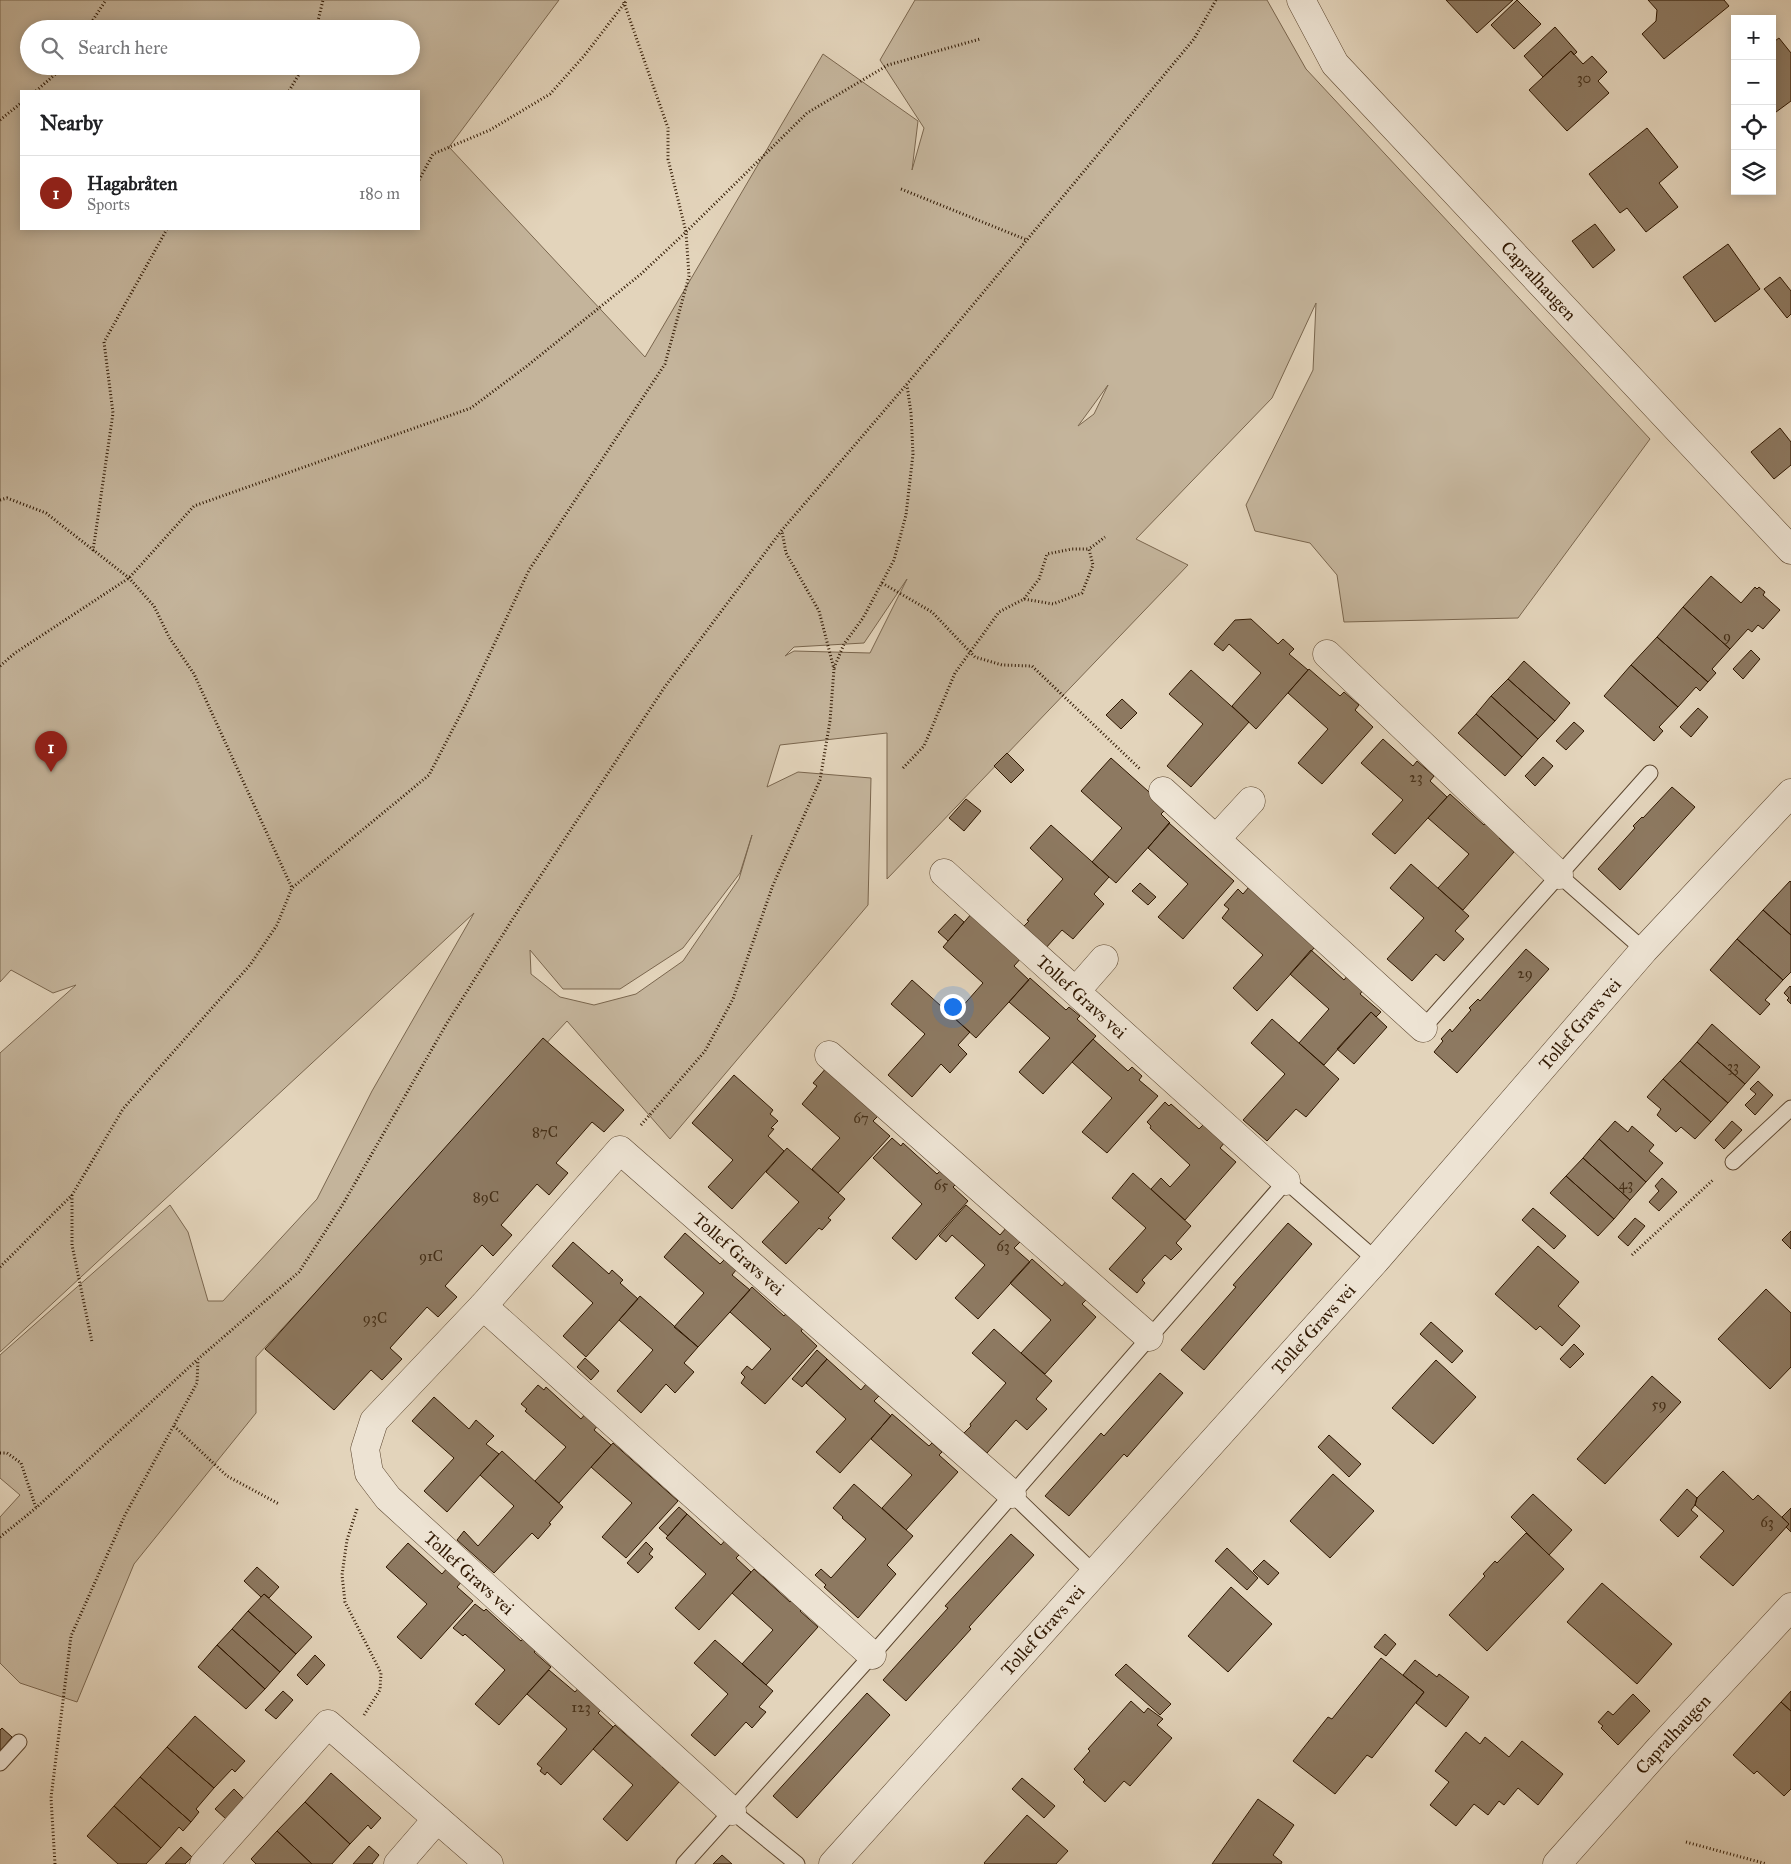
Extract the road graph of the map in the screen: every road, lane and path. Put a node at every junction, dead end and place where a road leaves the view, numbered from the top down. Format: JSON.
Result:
{"nodes":[{"id":1,"x":106,"y":0,"type":"edge"},
{"id":2,"x":322,"y":0,"type":"edge"},
{"id":3,"x":627,"y":0,"type":"edge"},
{"id":4,"x":1216,"y":0,"type":"edge"},
{"id":5,"x":1301,"y":0,"type":"edge"},
{"id":6,"x":624,"y":2,"type":"edge"},
{"id":7,"x":93,"y":20,"type":"edge"},
{"id":8,"x":318,"y":20,"type":"edge"},
{"id":9,"x":980,"y":38,"type":"dead end"},
{"id":10,"x":54,"y":75,"type":"edge"},
{"id":11,"x":298,"y":75,"type":"edge"},
{"id":12,"x":37,"y":90,"type":"edge"},
{"id":13,"x":289,"y":90,"type":"edge"},
{"id":14,"x":20,"y":104,"type":"edge"},
{"id":15,"x":0,"y":120,"type":"edge"},
{"id":16,"x":420,"y":178,"type":"edge"},
{"id":17,"x":901,"y":189,"type":"dead end"},
{"id":18,"x":165,"y":230,"type":"edge"},
{"id":19,"x":686,"y":232,"type":"junction"},
{"id":20,"x":1027,"y":240,"type":"junction"},
{"id":21,"x":907,"y":384,"type":"junction"},
{"id":22,"x":0,"y":500,"type":"edge"},
{"id":23,"x":782,"y":530,"type":"junction"},
{"id":24,"x":1105,"y":537,"type":"dead end"},
{"id":25,"x":1088,"y":549,"type":"junction"},
{"id":26,"x":1791,"y":550,"type":"edge"},
{"id":27,"x":93,"y":552,"type":"junction"},
{"id":28,"x":129,"y":578,"type":"junction"},
{"id":29,"x":882,"y":583,"type":"junction"},
{"id":30,"x":1024,"y":599,"type":"junction"},
{"id":31,"x":970,"y":652,"type":"junction"},
{"id":32,"x":1327,"y":654,"type":"dead end"},
{"id":33,"x":0,"y":666,"type":"edge"},
{"id":34,"x":834,"y":669,"type":"junction"},
{"id":35,"x":903,"y":768,"type":"dead end"},
{"id":36,"x":1650,"y":773,"type":"dead end"},
{"id":37,"x":1163,"y":791,"type":"joint"},
{"id":38,"x":1791,"y":793,"type":"edge"},
{"id":39,"x":1251,"y":801,"type":"dead end"},
{"id":40,"x":1216,"y":839,"type":"junction"},
{"id":41,"x":944,"y":872,"type":"dead end"},
{"id":42,"x":1559,"y":875,"type":"junction"},
{"id":43,"x":292,"y":888,"type":"junction"},
{"id":44,"x":1644,"y":950,"type":"junction"},
{"id":45,"x":1104,"y":959,"type":"dead end"},
{"id":46,"x":1076,"y":991,"type":"junction"},
{"id":47,"x":1423,"y":1028,"type":"joint"},
{"id":48,"x":829,"y":1055,"type":"dead end"},
{"id":49,"x":1791,"y":1108,"type":"edge"},
{"id":50,"x":620,"y":1150,"type":"junction"},
{"id":51,"x":1733,"y":1162,"type":"joint"},
{"id":52,"x":1286,"y":1180,"type":"junction"},
{"id":53,"x":72,"y":1195,"type":"junction"},
{"id":54,"x":1632,"y":1255,"type":"dead end"},
{"id":55,"x":1376,"y":1260,"type":"junction"},
{"id":56,"x":0,"y":1267,"type":"edge"},
{"id":57,"x":483,"y":1306,"type":"junction"},
{"id":58,"x":1149,"y":1338,"type":"junction"},
{"id":59,"x":92,"y":1342,"type":"dead end"},
{"id":60,"x":198,"y":1359,"type":"junction"},
{"id":61,"x":174,"y":1426,"type":"junction"},
{"id":62,"x":0,"y":1453,"type":"edge"},
{"id":63,"x":369,"y":1473,"type":"junction"},
{"id":64,"x":1012,"y":1494,"type":"junction"},
{"id":65,"x":279,"y":1504,"type":"dead end"},
{"id":66,"x":36,"y":1508,"type":"junction"},
{"id":67,"x":0,"y":1537,"type":"edge"},
{"id":68,"x":1094,"y":1572,"type":"junction"},
{"id":69,"x":1791,"y":1607,"type":"edge"},
{"id":70,"x":872,"y":1655,"type":"junction"},
{"id":71,"x":337,"y":1733,"type":"junction"},
{"id":72,"x":19,"y":1742,"type":"dead end"},
{"id":73,"x":0,"y":1763,"type":"edge"},
{"id":74,"x":732,"y":1811,"type":"junction"},
{"id":75,"x":437,"y":1819,"type":"junction"},
{"id":76,"x":1686,"y":1842,"type":"dead end"},
{"id":77,"x":55,"y":1864,"type":"edge"},
{"id":78,"x":204,"y":1864,"type":"edge"},
{"id":79,"x":398,"y":1864,"type":"edge"},
{"id":80,"x":488,"y":1864,"type":"edge"},
{"id":81,"x":684,"y":1864,"type":"edge"},
{"id":82,"x":797,"y":1864,"type":"edge"},
{"id":83,"x":834,"y":1864,"type":"edge"},
{"id":84,"x":1557,"y":1864,"type":"edge"},
{"id":85,"x":1767,"y":1864,"type":"edge"}],
"edges":[{"from":1,"to":7,"type":"path"},
{"from":2,"to":8,"type":"path"},
{"from":3,"to":6,"type":"path"},
{"from":4,"to":20,"type":"path"},
{"from":5,"to":26,"type":"street","name":"Capralhaugen"},
{"from":6,"to":16,"type":"path"},
{"from":6,"to":19,"type":"path"},
{"from":9,"to":19,"type":"path"},
{"from":10,"to":12,"type":"path"},
{"from":11,"to":13,"type":"path"},
{"from":14,"to":15,"type":"path"},
{"from":17,"to":20,"type":"path"},
{"from":18,"to":27,"type":"path"},
{"from":19,"to":28,"type":"path"},
{"from":19,"to":43,"type":"path"},
{"from":20,"to":21,"type":"path"},
{"from":21,"to":23,"type":"path"},
{"from":21,"to":29,"type":"path"},
{"from":22,"to":27,"type":"path"},
{"from":23,"to":34,"type":"path"},
{"from":23,"to":60,"type":"path"},
{"from":24,"to":25,"type":"path"},
{"from":25,"to":30,"type":"path"},
{"from":25,"to":30,"type":"path"},
{"from":27,"to":28,"type":"path"},
{"from":28,"to":33,"type":"path"},
{"from":28,"to":43,"type":"path"},
{"from":29,"to":31,"type":"path"},
{"from":29,"to":34,"type":"path"},
{"from":30,"to":31,"type":"path"},
{"from":31,"to":35,"type":"path"},
{"from":31,"to":37,"type":"path"},
{"from":32,"to":42,"type":"street"},
{"from":34,"to":50,"type":"path"},
{"from":36,"to":42,"type":"lane"},
{"from":37,"to":40,"type":"street"},
{"from":38,"to":44,"type":"street","name":"Tollef Gravs vei"},
{"from":39,"to":40,"type":"street"},
{"from":40,"to":47,"type":"street"},
{"from":41,"to":46,"type":"street","name":"Tollef Gravs vei"},
{"from":42,"to":44,"type":"lane"},
{"from":42,"to":47,"type":"lane"},
{"from":43,"to":53,"type":"path"},
{"from":44,"to":55,"type":"street","name":"Tollef Gravs vei"},
{"from":45,"to":46,"type":"street"},
{"from":46,"to":52,"type":"street","name":"Tollef Gravs vei"},
{"from":48,"to":58,"type":"street"},
{"from":49,"to":51,"type":"lane"},
{"from":50,"to":57,"type":"street","name":"Tollef Gravs vei"},
{"from":50,"to":64,"type":"street","name":"Tollef Gravs vei"},
{"from":51,"to":54,"type":"path"},
{"from":52,"to":55,"type":"lane"},
{"from":52,"to":58,"type":"lane"},
{"from":53,"to":56,"type":"path"},
{"from":53,"to":59,"type":"path"},
{"from":55,"to":68,"type":"street","name":"Tollef Gravs vei"},
{"from":57,"to":63,"type":"street","name":"Tollef Gravs vei"},
{"from":57,"to":70,"type":"street"},
{"from":58,"to":64,"type":"lane"},
{"from":60,"to":61,"type":"path"},
{"from":60,"to":66,"type":"path"},
{"from":61,"to":65,"type":"path"},
{"from":61,"to":77,"type":"path"},
{"from":62,"to":66,"type":"path"},
{"from":63,"to":71,"type":"path"},
{"from":63,"to":74,"type":"street","name":"Tollef Gravs vei"},
{"from":64,"to":68,"type":"lane"},
{"from":64,"to":70,"type":"lane"},
{"from":66,"to":67,"type":"path"},
{"from":68,"to":83,"type":"street","name":"Tollef Gravs vei"},
{"from":69,"to":84,"type":"street","name":"Capralhaugen"},
{"from":70,"to":74,"type":"lane"},
{"from":71,"to":75,"type":"street"},
{"from":71,"to":78,"type":"street"},
{"from":72,"to":73,"type":"lane"},
{"from":74,"to":81,"type":"lane"},
{"from":74,"to":82,"type":"lane"},
{"from":75,"to":79,"type":"street"},
{"from":75,"to":80,"type":"street"},
{"from":76,"to":85,"type":"path"}]}
